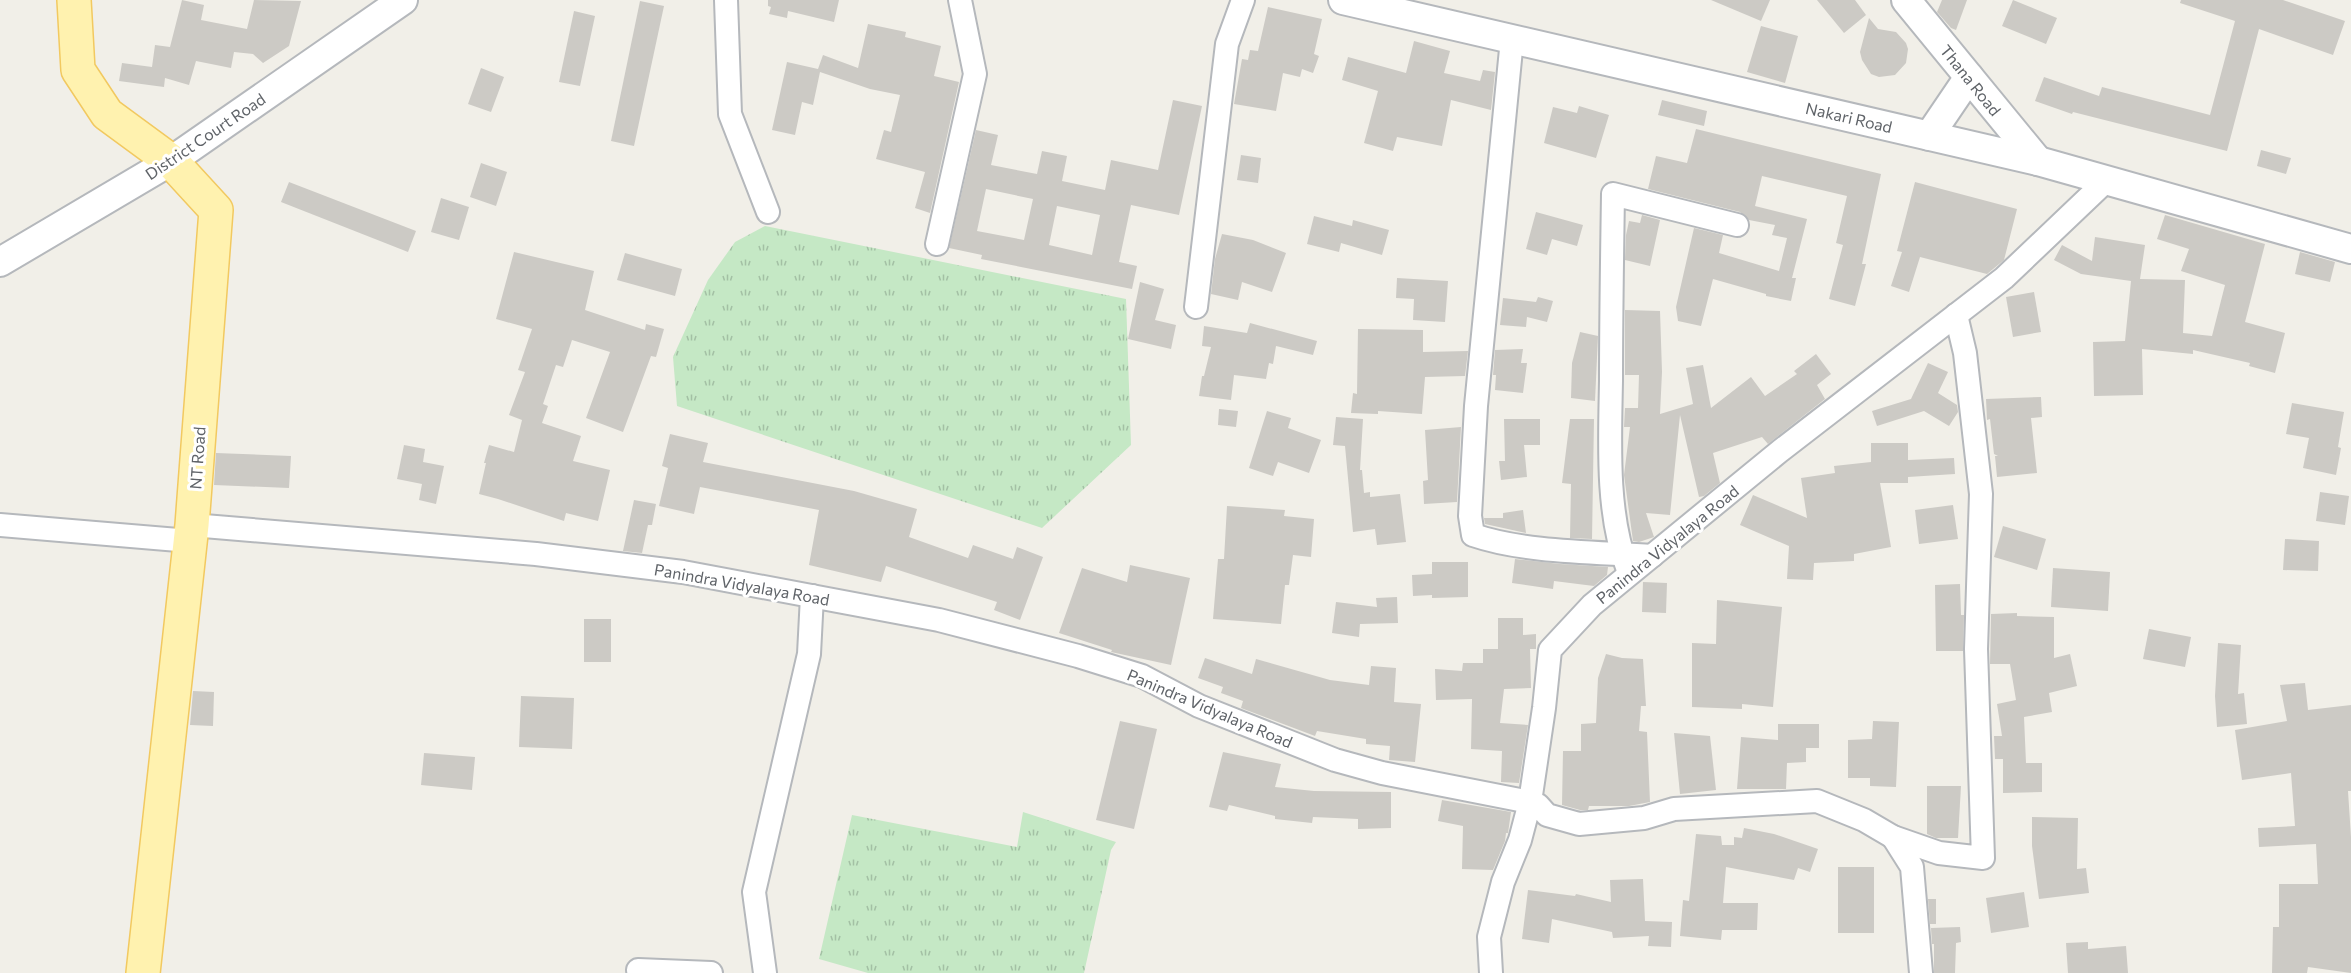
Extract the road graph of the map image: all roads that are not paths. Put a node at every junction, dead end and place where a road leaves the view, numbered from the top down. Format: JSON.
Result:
{"nodes":[{"id":1,"x":74,"y":0,"type":"edge"},
{"id":2,"x":403,"y":0,"type":"edge"},
{"id":3,"x":726,"y":0,"type":"edge"},
{"id":4,"x":960,"y":0,"type":"edge"},
{"id":5,"x":1243,"y":0,"type":"edge"},
{"id":6,"x":1343,"y":0,"type":"edge"},
{"id":7,"x":1906,"y":0,"type":"edge"},
{"id":8,"x":1402,"y":7,"type":"edge"},
{"id":9,"x":1512,"y":39,"type":"junction"},
{"id":10,"x":1969,"y":77,"type":"junction"},
{"id":11,"x":1929,"y":136,"type":"junction"},
{"id":12,"x":171,"y":161,"type":"junction"},
{"id":13,"x":2038,"y":161,"type":"junction"},
{"id":14,"x":2107,"y":180,"type":"junction"},
{"id":15,"x":768,"y":212,"type":"dead end"},
{"id":16,"x":1737,"y":225,"type":"dead end"},
{"id":17,"x":937,"y":244,"type":"dead end"},
{"id":18,"x":2351,"y":249,"type":"edge"},
{"id":19,"x":0,"y":262,"type":"edge"},
{"id":20,"x":1196,"y":307,"type":"dead end"},
{"id":21,"x":1956,"y":315,"type":"junction"},
{"id":22,"x":0,"y":525,"type":"edge"},
{"id":23,"x":191,"y":533,"type":"junction"},
{"id":24,"x":1626,"y":564,"type":"junction"},
{"id":25,"x":812,"y":596,"type":"junction"},
{"id":26,"x":1530,"y":802,"type":"junction"},
{"id":27,"x":1893,"y":837,"type":"junction"},
{"id":28,"x":638,"y":970,"type":"dead end"},
{"id":29,"x":143,"y":973,"type":"edge"},
{"id":30,"x":711,"y":973,"type":"edge"},
{"id":31,"x":765,"y":973,"type":"edge"},
{"id":32,"x":1491,"y":973,"type":"edge"},
{"id":33,"x":1921,"y":973,"type":"edge"}],
"edges":[{"from":1,"to":12,"type":"main road","name":"NT Road"},
{"from":2,"to":12,"type":"street","name":"District Court Road"},
{"from":3,"to":15,"type":"street"},
{"from":4,"to":17,"type":"street"},
{"from":5,"to":20,"type":"street"},
{"from":6,"to":8,"type":"street","name":"Nakari Road"},
{"from":7,"to":10,"type":"street","name":"Thana Road"},
{"from":8,"to":9,"type":"street","name":"Nakari Road"},
{"from":9,"to":11,"type":"street","name":"Nakari Road"},
{"from":9,"to":24,"type":"street"},
{"from":10,"to":11,"type":"street"},
{"from":10,"to":13,"type":"street","name":"Thana Road"},
{"from":11,"to":13,"type":"street","name":"Nakari Road"},
{"from":12,"to":19,"type":"street","name":"District Court Road"},
{"from":12,"to":23,"type":"main road","name":"NT Road"},
{"from":13,"to":14,"type":"street","name":"Nakari Road"},
{"from":14,"to":18,"type":"street","name":"Nakari Road"},
{"from":14,"to":21,"type":"street","name":"Panindra Vidyalaya Road"},
{"from":16,"to":24,"type":"street"},
{"from":21,"to":24,"type":"street","name":"Panindra Vidyalaya Road"},
{"from":21,"to":27,"type":"street"},
{"from":22,"to":23,"type":"street","name":"Panindra Vidyalaya Road"},
{"from":23,"to":25,"type":"street","name":"Panindra Vidyalaya Road"},
{"from":23,"to":29,"type":"main road","name":"NT Road"},
{"from":24,"to":26,"type":"street","name":"Panindra Vidyalaya Road"},
{"from":25,"to":26,"type":"street","name":"Panindra Vidyalaya Road"},
{"from":25,"to":31,"type":"street"},
{"from":26,"to":27,"type":"street"},
{"from":26,"to":32,"type":"street"},
{"from":27,"to":33,"type":"street"},
{"from":28,"to":30,"type":"street"}]}
